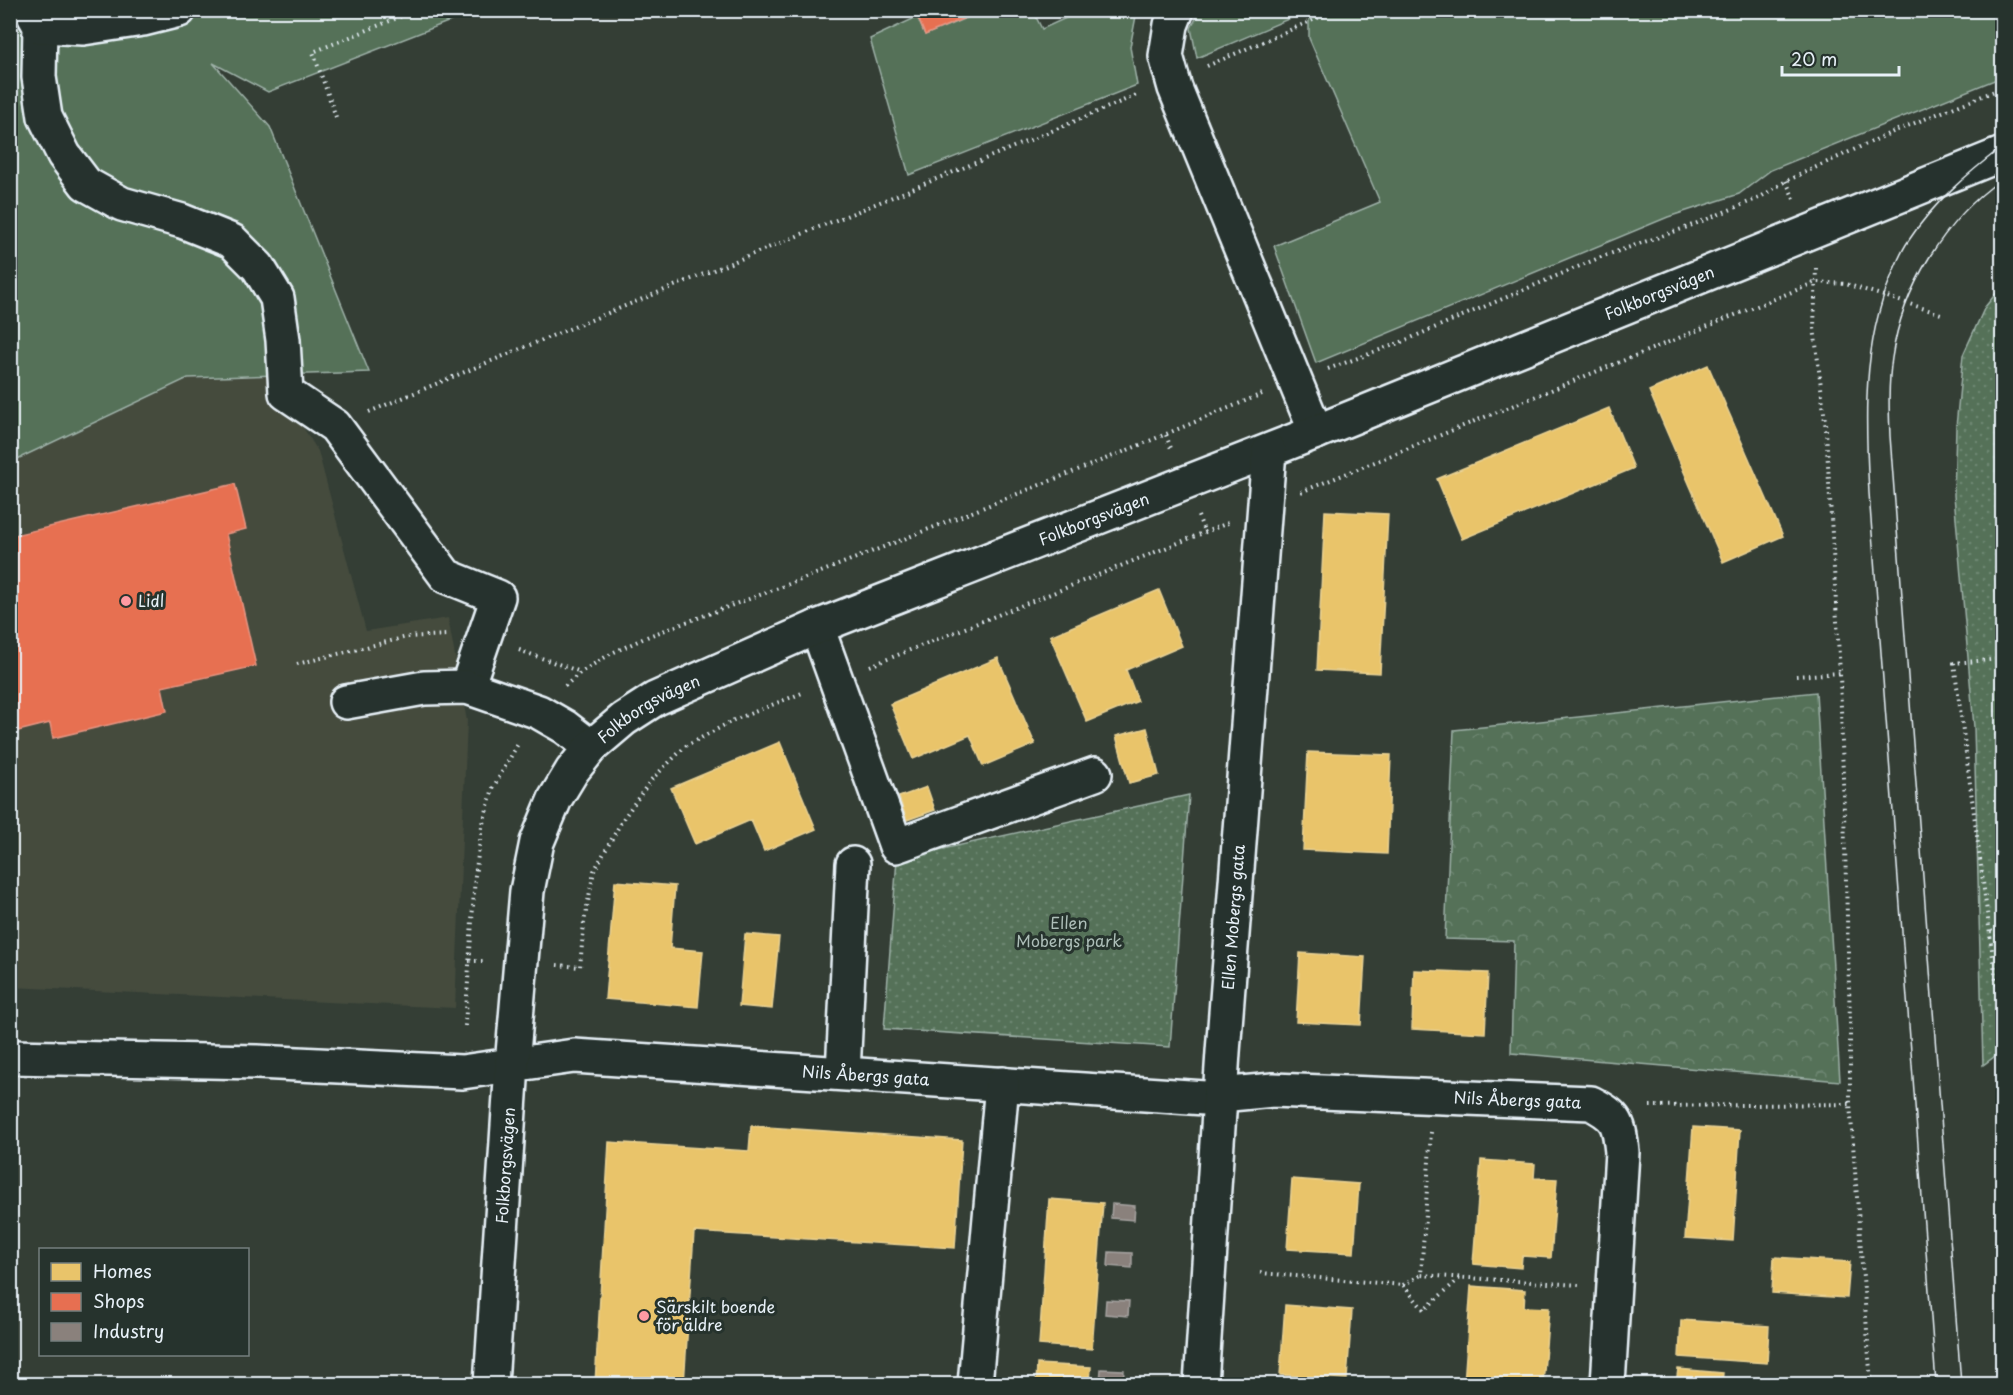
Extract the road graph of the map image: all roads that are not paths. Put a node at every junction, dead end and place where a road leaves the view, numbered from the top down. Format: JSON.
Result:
{"nodes":[{"id":1,"x":179,"y":10,"type":"edge"},
{"id":2,"x":1177,"y":10,"type":"edge"},
{"id":3,"x":36,"y":18,"type":"edge"},
{"id":4,"x":2002,"y":154,"type":"edge"},
{"id":5,"x":1317,"y":432,"type":"junction"},
{"id":6,"x":1269,"y":451,"type":"junction"},
{"id":7,"x":817,"y":627,"type":"junction"},
{"id":8,"x":467,"y":687,"type":"junction"},
{"id":9,"x":346,"y":702,"type":"dead end"},
{"id":10,"x":591,"y":747,"type":"junction"},
{"id":11,"x":1095,"y":774,"type":"dead end"},
{"id":12,"x":853,"y":864,"type":"dead end"},
{"id":13,"x":10,"y":1057,"type":"edge"},
{"id":14,"x":512,"y":1065,"type":"junction"},
{"id":15,"x":843,"y":1073,"type":"junction"},
{"id":16,"x":1002,"y":1084,"type":"junction"},
{"id":17,"x":1220,"y":1097,"type":"junction"},
{"id":18,"x":491,"y":1384,"type":"edge"},
{"id":19,"x":975,"y":1384,"type":"edge"},
{"id":20,"x":1201,"y":1384,"type":"edge"},
{"id":21,"x":1608,"y":1384,"type":"edge"}],
"edges":[{"from":1,"to":3,"type":"street"},
{"from":2,"to":5,"type":"street"},
{"from":3,"to":8,"type":"street"},
{"from":4,"to":5,"type":"street","name":"Folkborgsvägen"},
{"from":5,"to":6,"type":"street","name":"Folkborgsvägen"},
{"from":6,"to":7,"type":"street","name":"Folkborgsvägen"},
{"from":6,"to":17,"type":"street","name":"Ellen Mobergs gata"},
{"from":7,"to":10,"type":"street","name":"Folkborgsvägen"},
{"from":7,"to":11,"type":"street"},
{"from":8,"to":9,"type":"street"},
{"from":8,"to":10,"type":"street"},
{"from":10,"to":14,"type":"street","name":"Folkborgsvägen"},
{"from":12,"to":15,"type":"street"},
{"from":13,"to":14,"type":"street","name":"Nils Åbergs gata"},
{"from":14,"to":15,"type":"street","name":"Nils Åbergs gata"},
{"from":14,"to":18,"type":"street","name":"Folkborgsvägen"},
{"from":15,"to":16,"type":"street","name":"Nils Åbergs gata"},
{"from":16,"to":17,"type":"street","name":"Nils Åbergs gata"},
{"from":16,"to":19,"type":"street"},
{"from":17,"to":20,"type":"street","name":"Ellen Mobergs gata"},
{"from":17,"to":21,"type":"street","name":"Nils Åbergs gata"}]}
